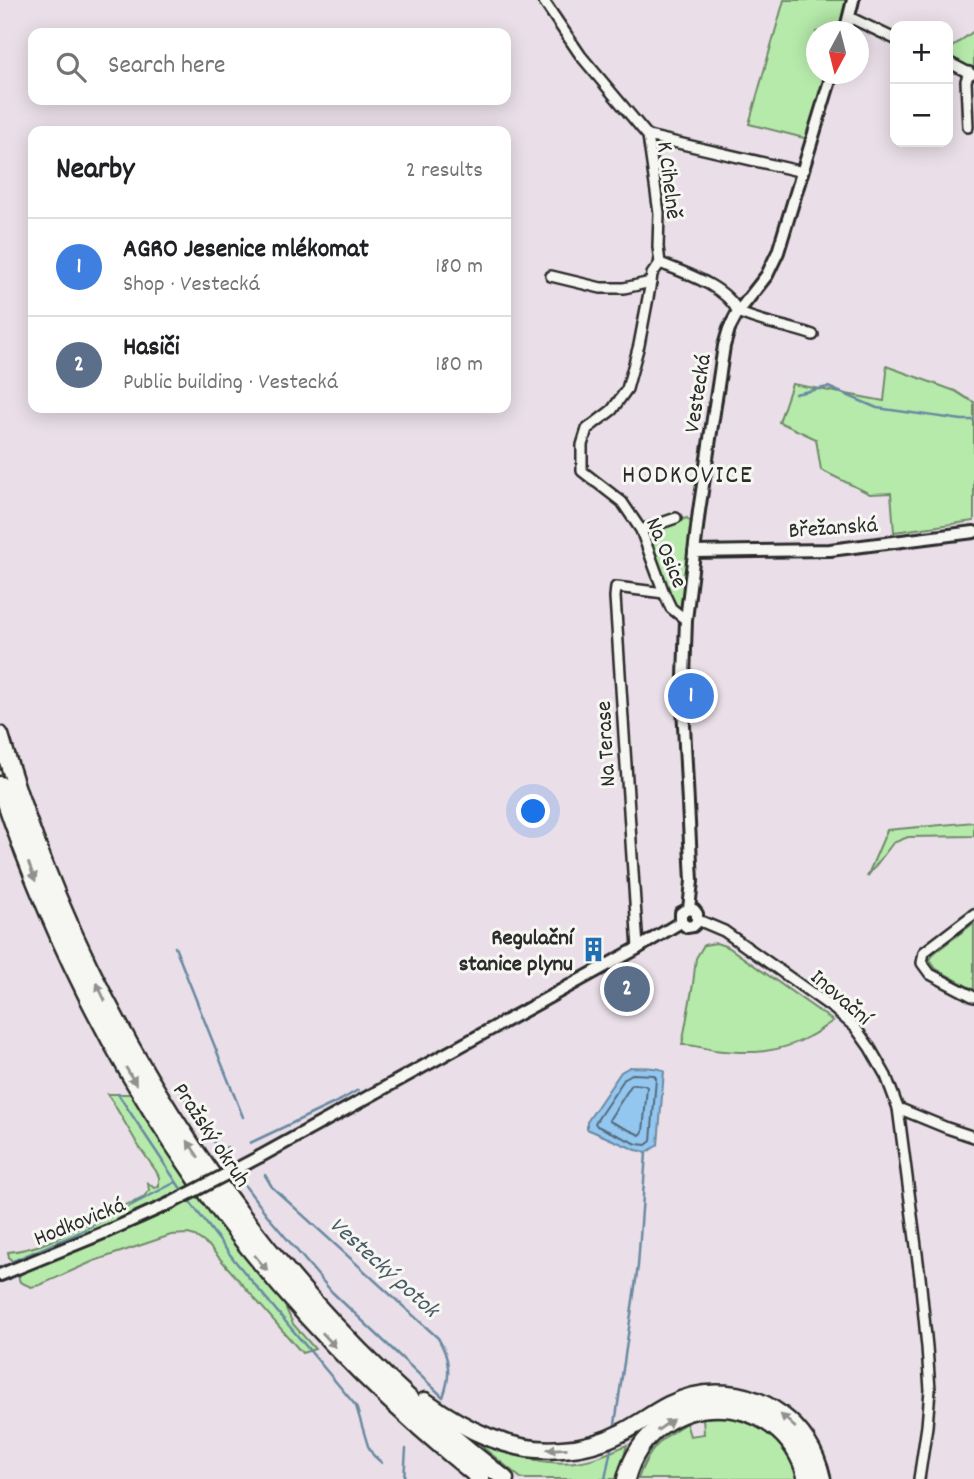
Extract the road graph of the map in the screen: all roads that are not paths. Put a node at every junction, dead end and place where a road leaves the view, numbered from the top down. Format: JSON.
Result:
{"nodes":[{"id":1,"x":542,"y":0,"type":"edge"},
{"id":2,"x":853,"y":0,"type":"edge"},
{"id":3,"x":849,"y":17,"type":"junction"},
{"id":4,"x":848,"y":21,"type":"edge"},
{"id":5,"x":890,"y":36,"type":"edge"},
{"id":6,"x":953,"y":65,"type":"edge"},
{"id":7,"x":971,"y":74,"type":"edge"},
{"id":8,"x":829,"y":84,"type":"edge"},
{"id":9,"x":968,"y":127,"type":"dead end"},
{"id":10,"x":648,"y":136,"type":"junction"},
{"id":11,"x":803,"y":173,"type":"junction"},
{"id":12,"x":660,"y":263,"type":"junction"},
{"id":13,"x":551,"y":276,"type":"dead end"},
{"id":14,"x":650,"y":282,"type":"junction"},
{"id":15,"x":738,"y":312,"type":"junction"},
{"id":16,"x":813,"y":335,"type":"dead end"},
{"id":17,"x":676,"y":518,"type":"dead end"},
{"id":18,"x":641,"y":530,"type":"junction"},
{"id":19,"x":974,"y":532,"type":"edge"},
{"id":20,"x":694,"y":552,"type":"junction"},
{"id":21,"x":664,"y":593,"type":"junction"},
{"id":22,"x":686,"y":620,"type":"junction"},
{"id":23,"x":0,"y":734,"type":"edge"},
{"id":24,"x":0,"y":785,"type":"edge"},
{"id":25,"x":689,"y":909,"type":"junction"},
{"id":26,"x":974,"y":914,"type":"edge"},
{"id":27,"x":698,"y":920,"type":"junction"},
{"id":28,"x":681,"y":922,"type":"junction"},
{"id":29,"x":638,"y":948,"type":"junction"},
{"id":30,"x":974,"y":997,"type":"edge"},
{"id":31,"x":898,"y":1108,"type":"junction"},
{"id":32,"x":974,"y":1137,"type":"edge"},
{"id":33,"x":261,"y":1156,"type":"joint"},
{"id":34,"x":0,"y":1275,"type":"edge"},
{"id":35,"x":372,"y":1363,"type":"junction"},
{"id":36,"x":422,"y":1430,"type":"junction"},
{"id":37,"x":468,"y":1479,"type":"edge"},
{"id":38,"x":481,"y":1479,"type":"edge"},
{"id":39,"x":505,"y":1479,"type":"edge"},
{"id":40,"x":626,"y":1479,"type":"edge"},
{"id":41,"x":807,"y":1479,"type":"edge"},
{"id":42,"x":822,"y":1479,"type":"edge"},
{"id":43,"x":919,"y":1479,"type":"edge"}],
"edges":[{"from":1,"to":10,"type":"street","name":"K Cihelně"},
{"from":2,"to":3,"type":"street"},
{"from":3,"to":4,"type":"street"},
{"from":3,"to":5,"type":"street"},
{"from":6,"to":7,"type":"street"},
{"from":7,"to":9,"type":"street"},
{"from":8,"to":11,"type":"street","name":"Vestecká"},
{"from":10,"to":11,"type":"street"},
{"from":10,"to":12,"type":"street","name":"K Cihelně"},
{"from":11,"to":15,"type":"street","name":"Vestecká"},
{"from":12,"to":14,"type":"street","name":"Na Osice"},
{"from":12,"to":15,"type":"street"},
{"from":13,"to":14,"type":"street"},
{"from":14,"to":18,"type":"street","name":"Na Osice"},
{"from":15,"to":16,"type":"street"},
{"from":15,"to":20,"type":"street","name":"Vestecká"},
{"from":17,"to":18,"type":"street"},
{"from":18,"to":21,"type":"street","name":"Na Osice"},
{"from":19,"to":20,"type":"street","name":"Břežanská"},
{"from":20,"to":22,"type":"street","name":"Vestecká"},
{"from":21,"to":22,"type":"street","name":"Na Osice"},
{"from":21,"to":29,"type":"street","name":"Na Terase"},
{"from":22,"to":25,"type":"street","name":"Vestecká"},
{"from":35,"to":23,"type":"highway","name":"Pražský okruh","one_way":true},
{"from":24,"to":36,"type":"highway","name":"Pražský okruh","one_way":true},
{"from":25,"to":27,"type":"street"},
{"from":25,"to":28,"type":"street","name":"Vestecká"},
{"from":26,"to":30,"type":"street"},
{"from":27,"to":28,"type":"street","name":"Vestecká"},
{"from":27,"to":31,"type":"street","name":"Inovační"},
{"from":28,"to":29,"type":"street","name":"Vestecká"},
{"from":29,"to":33,"type":"street","name":"Vestecká"},
{"from":31,"to":32,"type":"street"},
{"from":31,"to":43,"type":"street","name":"Inovační"},
{"from":33,"to":34,"type":"street","name":"Hodkovická","bridge":true},
{"from":35,"to":39,"type":"highway","name":"Pražský okruh"},
{"from":42,"to":35,"type":"highway","one_way":true},
{"from":36,"to":37,"type":"highway"},
{"from":36,"to":38,"type":"highway","name":"Pražský okruh"},
{"from":40,"to":41,"type":"highway","one_way":true}]}
